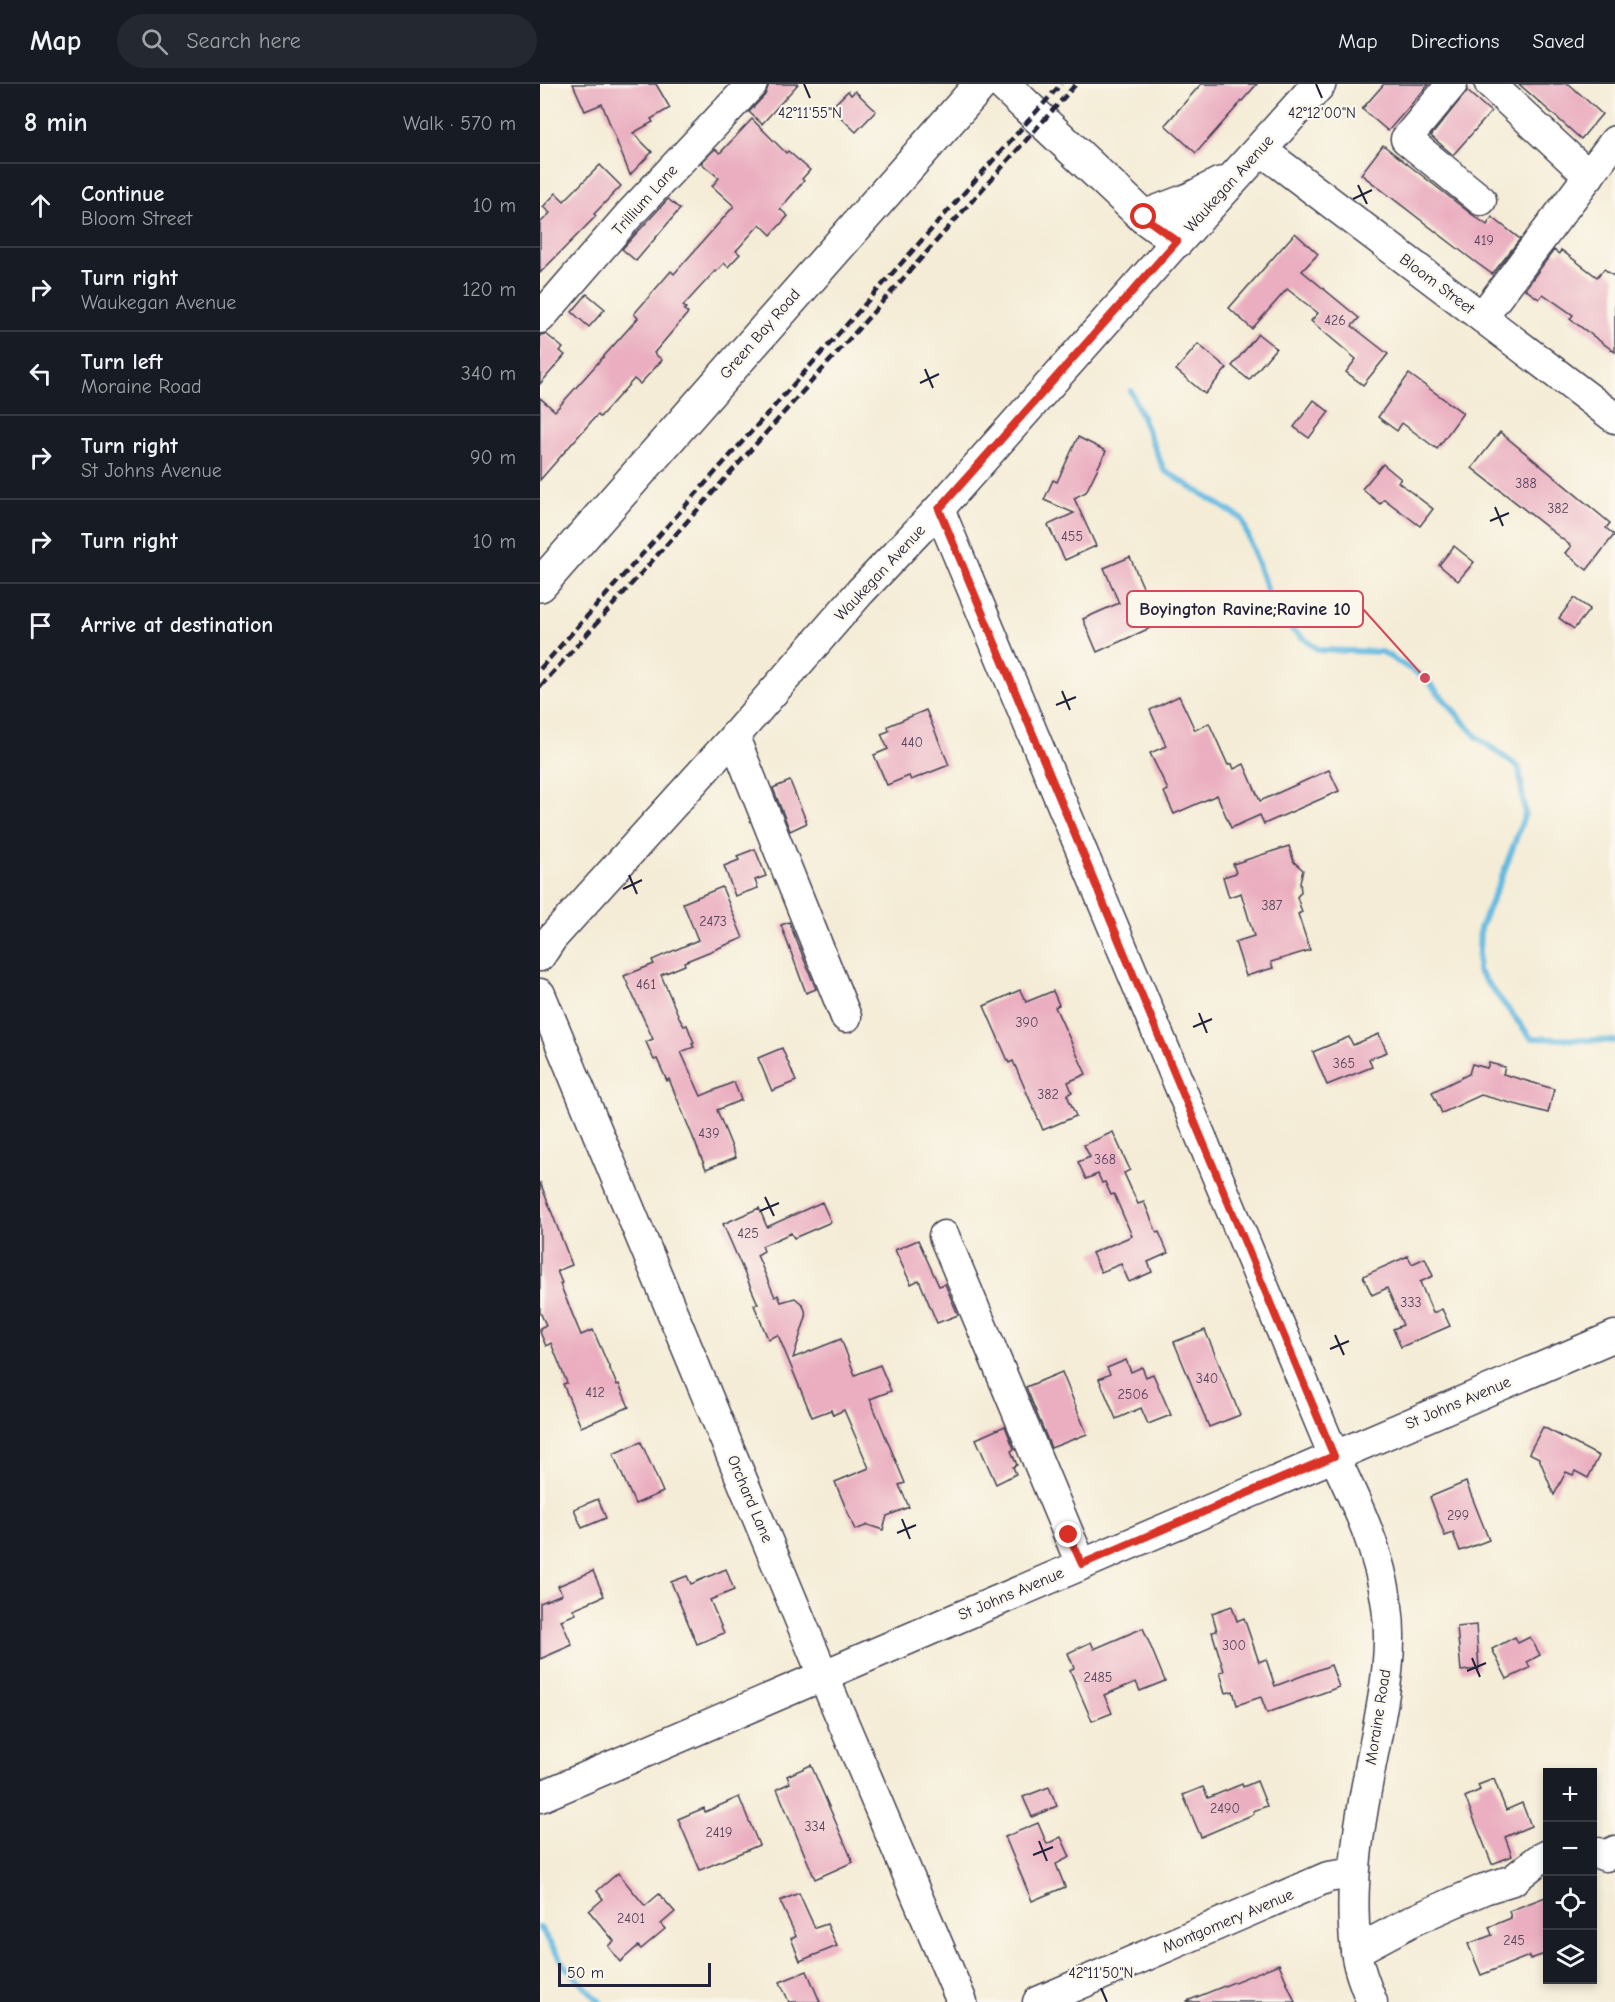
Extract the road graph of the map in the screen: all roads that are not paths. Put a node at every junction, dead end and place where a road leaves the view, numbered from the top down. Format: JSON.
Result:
{"nodes":[{"id":1,"x":752,"y":84,"type":"edge"},
{"id":2,"x":981,"y":84,"type":"edge"},
{"id":3,"x":1003,"y":84,"type":"edge"},
{"id":4,"x":1319,"y":84,"type":"edge"},
{"id":5,"x":1452,"y":84,"type":"edge"},
{"id":6,"x":1490,"y":84,"type":"edge"},
{"id":7,"x":1615,"y":141,"type":"edge"},
{"id":8,"x":1251,"y":159,"type":"junction"},
{"id":9,"x":1589,"y":176,"type":"junction"},
{"id":10,"x":1481,"y":200,"type":"dead end"},
{"id":11,"x":1144,"y":217,"type":"junction"},
{"id":12,"x":1177,"y":241,"type":"junction"},
{"id":13,"x":1482,"y":317,"type":"junction"},
{"id":14,"x":540,"y":318,"type":"edge"},
{"id":15,"x":1615,"y":418,"type":"edge"},
{"id":16,"x":939,"y":509,"type":"junction"},
{"id":17,"x":540,"y":585,"type":"edge"},
{"id":18,"x":734,"y":737,"type":"junction"},
{"id":19,"x":540,"y":957,"type":"edge"},
{"id":20,"x":540,"y":994,"type":"edge"},
{"id":21,"x":846,"y":1017,"type":"dead end"},
{"id":22,"x":944,"y":1236,"type":"dead end"},
{"id":23,"x":1615,"y":1336,"type":"edge"},
{"id":24,"x":1334,"y":1456,"type":"junction"},
{"id":25,"x":1082,"y":1564,"type":"junction"},
{"id":26,"x":823,"y":1675,"type":"junction"},
{"id":27,"x":540,"y":1797,"type":"edge"},
{"id":28,"x":1615,"y":1851,"type":"edge"},
{"id":29,"x":1597,"y":1853,"type":"edge"},
{"id":30,"x":1543,"y":1858,"type":"edge"},
{"id":31,"x":1354,"y":1873,"type":"junction"},
{"id":32,"x":1356,"y":1951,"type":"junction"},
{"id":33,"x":962,"y":2002,"type":"edge"},
{"id":34,"x":1038,"y":2002,"type":"edge"},
{"id":35,"x":1372,"y":2002,"type":"edge"}],
"edges":[{"from":1,"to":14,"type":"street","name":"Trillium Lane"},
{"from":2,"to":17,"type":"main road","name":"Green Bay Road"},
{"from":3,"to":11,"type":"main road"},
{"from":4,"to":8,"type":"main road","name":"Waukegan Avenue"},
{"from":5,"to":10,"type":"street"},
{"from":6,"to":9,"type":"street"},
{"from":7,"to":9,"type":"street"},
{"from":8,"to":11,"type":"main road"},
{"from":8,"to":12,"type":"main road","name":"Waukegan Avenue"},
{"from":8,"to":13,"type":"street","name":"Bloom Street"},
{"from":9,"to":13,"type":"street"},
{"from":11,"to":12,"type":"main road"},
{"from":12,"to":16,"type":"street","name":"Waukegan Avenue"},
{"from":13,"to":15,"type":"street","name":"Bloom Street"},
{"from":16,"to":18,"type":"street","name":"Waukegan Avenue"},
{"from":16,"to":24,"type":"street","name":"Moraine Road"},
{"from":18,"to":19,"type":"street","name":"Waukegan Avenue"},
{"from":18,"to":21,"type":"street"},
{"from":20,"to":26,"type":"street","name":"Orchard Lane"},
{"from":22,"to":25,"type":"street"},
{"from":23,"to":24,"type":"street","name":"St Johns Avenue"},
{"from":24,"to":25,"type":"street","name":"St Johns Avenue"},
{"from":24,"to":31,"type":"street","name":"Moraine Road"},
{"from":25,"to":26,"type":"street","name":"St Johns Avenue"},
{"from":26,"to":27,"type":"street","name":"St Johns Avenue"},
{"from":26,"to":33,"type":"street","name":"Orchard Lane"},
{"from":28,"to":29,"type":"street"},
{"from":30,"to":32,"type":"street"},
{"from":31,"to":32,"type":"street","name":"Moraine Road"},
{"from":31,"to":34,"type":"street","name":"Montgomery Avenue"},
{"from":32,"to":35,"type":"street","name":"Moraine Road"}]}
